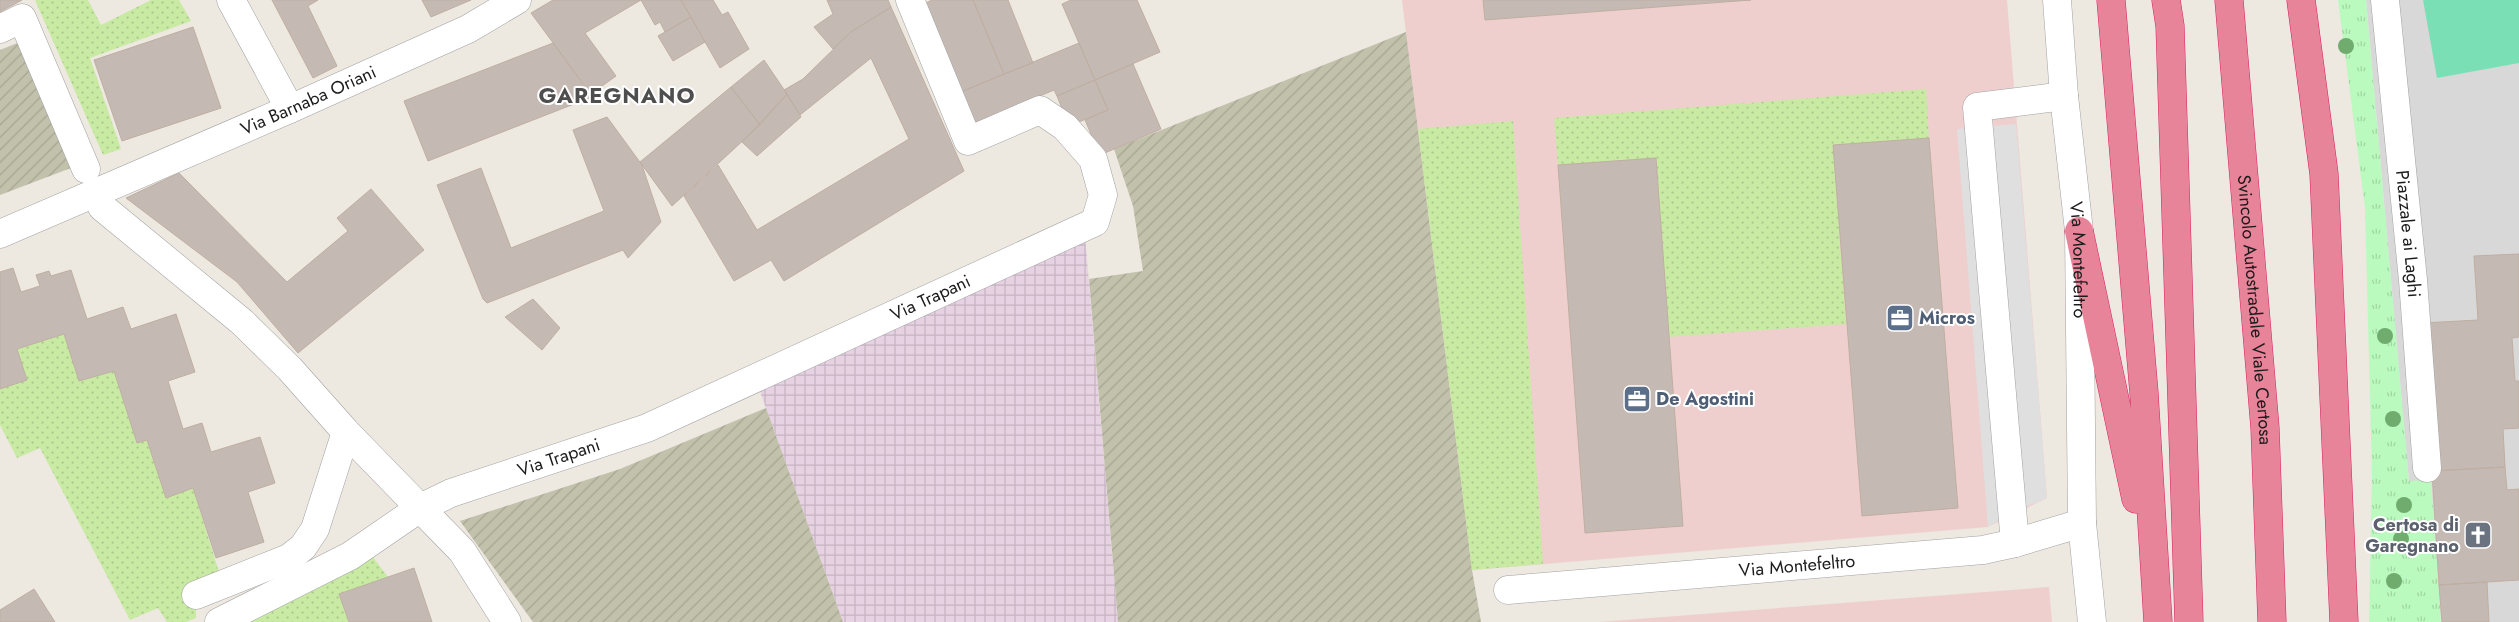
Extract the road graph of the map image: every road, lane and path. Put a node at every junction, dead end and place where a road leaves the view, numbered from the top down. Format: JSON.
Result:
{"nodes":[{"id":1,"x":231,"y":0,"type":"edge"},
{"id":2,"x":517,"y":0,"type":"edge"},
{"id":3,"x":910,"y":0,"type":"edge"},
{"id":4,"x":2057,"y":0,"type":"edge"},
{"id":5,"x":2111,"y":0,"type":"edge"},
{"id":6,"x":2166,"y":0,"type":"edge"},
{"id":7,"x":2229,"y":0,"type":"edge"},
{"id":8,"x":2301,"y":0,"type":"edge"},
{"id":9,"x":2385,"y":0,"type":"edge"},
{"id":10,"x":0,"y":29,"type":"edge"},
{"id":11,"x":2064,"y":96,"type":"junction"},
{"id":12,"x":290,"y":109,"type":"junction"},
{"id":13,"x":91,"y":180,"type":"junction"},
{"id":14,"x":2079,"y":231,"type":"junction"},
{"id":15,"x":0,"y":234,"type":"edge"},
{"id":16,"x":346,"y":432,"type":"junction"},
{"id":17,"x":2427,"y":468,"type":"dead end"},
{"id":18,"x":420,"y":508,"type":"junction"},
{"id":19,"x":2082,"y":523,"type":"junction"},
{"id":20,"x":2016,"y":543,"type":"junction"},
{"id":21,"x":1508,"y":590,"type":"dead end"},
{"id":22,"x":2156,"y":591,"type":"junction"},
{"id":23,"x":196,"y":595,"type":"dead end"},
{"id":24,"x":219,"y":622,"type":"edge"},
{"id":25,"x":507,"y":622,"type":"edge"},
{"id":26,"x":2092,"y":622,"type":"edge"},
{"id":27,"x":2158,"y":622,"type":"edge"},
{"id":28,"x":2189,"y":622,"type":"edge"},
{"id":29,"x":2272,"y":622,"type":"edge"},
{"id":30,"x":2344,"y":622,"type":"edge"}],
"edges":[{"from":1,"to":12,"type":"street"},
{"from":2,"to":12,"type":"street","name":"Via Barnaba Oriani"},
{"from":3,"to":18,"type":"street","name":"Via Trapani"},
{"from":4,"to":11,"type":"street","name":"Via Montefeltro"},
{"from":5,"to":22,"type":"highway"},
{"from":6,"to":28,"type":"highway"},
{"from":7,"to":29,"type":"highway","name":"Svincolo Autostradale Viale Certosa"},
{"from":8,"to":30,"type":"highway"},
{"from":9,"to":17,"type":"street","name":"Piazzale ai Laghi"},
{"from":10,"to":13,"type":"street"},
{"from":11,"to":14,"type":"street","name":"Via Montefeltro"},
{"from":11,"to":20,"type":"street"},
{"from":12,"to":13,"type":"street","name":"Via Barnaba Oriani"},
{"from":13,"to":15,"type":"street","name":"Via Barnaba Oriani"},
{"from":13,"to":16,"type":"street"},
{"from":14,"to":19,"type":"street","name":"Via Montefeltro"},
{"from":14,"to":22,"type":"highway"},
{"from":16,"to":18,"type":"street"},
{"from":16,"to":23,"type":"street"},
{"from":18,"to":24,"type":"street"},
{"from":18,"to":25,"type":"street"},
{"from":19,"to":20,"type":"street","name":"Via Montefeltro"},
{"from":19,"to":26,"type":"street","name":"Via Montefeltro"},
{"from":20,"to":21,"type":"street","name":"Via Montefeltro"},
{"from":22,"to":27,"type":"highway"}]}
